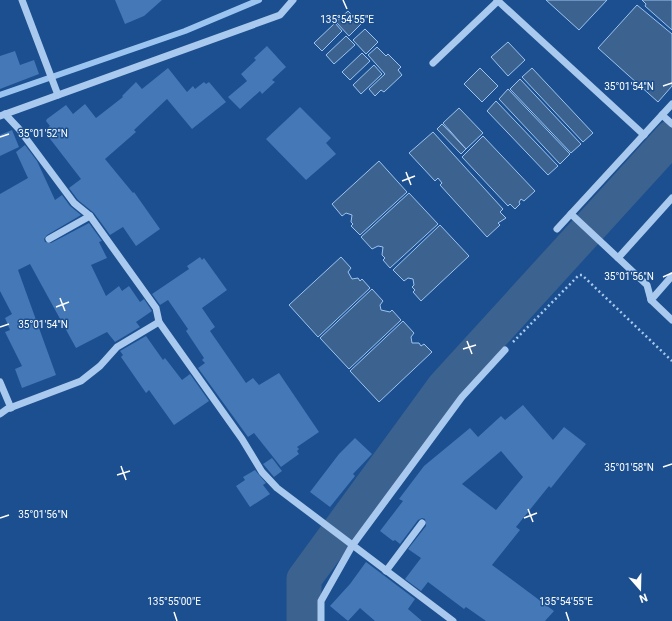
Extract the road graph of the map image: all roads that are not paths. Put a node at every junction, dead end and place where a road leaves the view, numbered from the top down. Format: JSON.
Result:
{"nodes":[{"id":1,"x":22,"y":0,"type":"edge"},
{"id":2,"x":293,"y":0,"type":"edge"},
{"id":3,"x":498,"y":0,"type":"edge"},
{"id":4,"x":433,"y":63,"type":"dead end"},
{"id":5,"x":58,"y":95,"type":"junction"},
{"id":6,"x":672,"y":104,"type":"edge"},
{"id":7,"x":2,"y":115,"type":"edge"},
{"id":8,"x":667,"y":120,"type":"edge"},
{"id":9,"x":644,"y":135,"type":"junction"},
{"id":10,"x":672,"y":198,"type":"edge"},
{"id":11,"x":571,"y":214,"type":"junction"},
{"id":12,"x":90,"y":216,"type":"junction"},
{"id":13,"x":557,"y":229,"type":"dead end"},
{"id":14,"x":48,"y":239,"type":"dead end"},
{"id":15,"x":618,"y":258,"type":"junction"},
{"id":16,"x":672,"y":276,"type":"edge"},
{"id":17,"x":651,"y":300,"type":"junction"},
{"id":18,"x":672,"y":320,"type":"edge"},
{"id":19,"x":159,"y":322,"type":"junction"},
{"id":20,"x":505,"y":350,"type":"road end"},
{"id":21,"x":0,"y":382,"type":"edge"},
{"id":22,"x":11,"y":408,"type":"junction"},
{"id":23,"x":0,"y":414,"type":"edge"},
{"id":24,"x":422,"y":523,"type":"dead end"},
{"id":25,"x":350,"y":544,"type":"junction"},
{"id":26,"x":386,"y":571,"type":"junction"},
{"id":27,"x":321,"y":621,"type":"edge"},
{"id":28,"x":453,"y":621,"type":"edge"}],
"edges":[{"from":1,"to":5,"type":"street"},
{"from":2,"to":5,"type":"street"},
{"from":3,"to":4,"type":"street"},
{"from":3,"to":9,"type":"street"},
{"from":5,"to":7,"type":"street"},
{"from":6,"to":8,"type":"street"},
{"from":7,"to":12,"type":"street"},
{"from":8,"to":9,"type":"street"},
{"from":9,"to":11,"type":"street"},
{"from":10,"to":15,"type":"street"},
{"from":11,"to":13,"type":"street"},
{"from":11,"to":15,"type":"street"},
{"from":12,"to":14,"type":"street"},
{"from":12,"to":19,"type":"street"},
{"from":15,"to":17,"type":"street"},
{"from":16,"to":17,"type":"street"},
{"from":17,"to":18,"type":"street"},
{"from":19,"to":22,"type":"street"},
{"from":19,"to":25,"type":"street"},
{"from":20,"to":25,"type":"street"},
{"from":21,"to":22,"type":"street"},
{"from":22,"to":23,"type":"street"},
{"from":24,"to":26,"type":"street"},
{"from":25,"to":26,"type":"street"},
{"from":25,"to":27,"type":"street"},
{"from":26,"to":28,"type":"street"}]}
